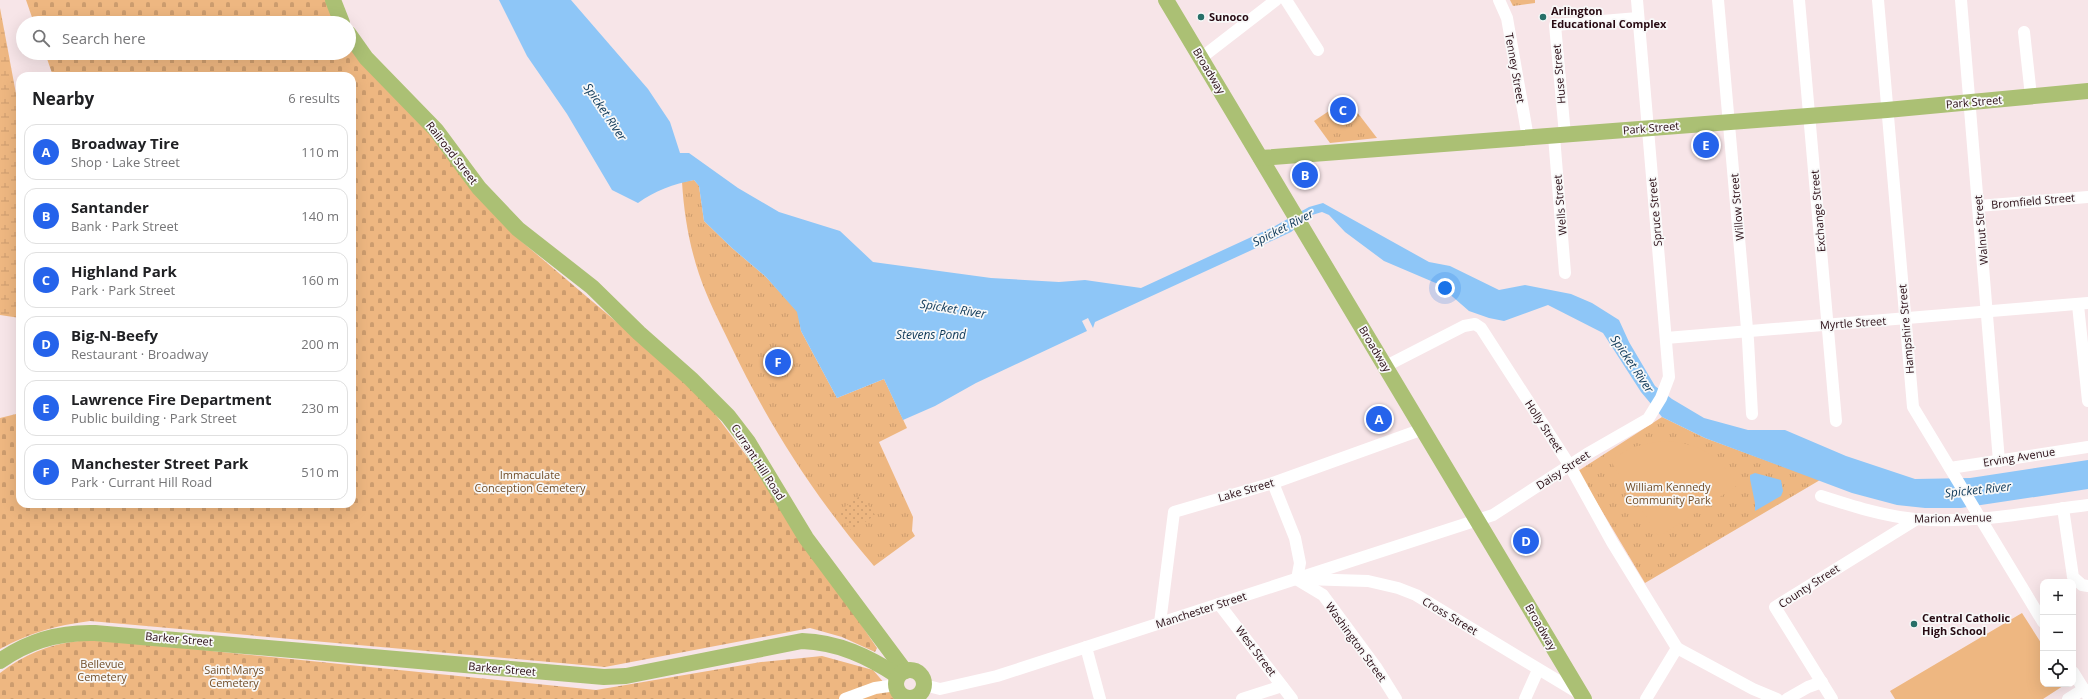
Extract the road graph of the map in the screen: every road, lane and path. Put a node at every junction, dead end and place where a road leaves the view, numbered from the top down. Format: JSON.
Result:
{"nodes":[{"id":1,"x":333,"y":0,"type":"edge"},
{"id":2,"x":1166,"y":0,"type":"edge"},
{"id":3,"x":1276,"y":0,"type":"edge"},
{"id":4,"x":1286,"y":0,"type":"edge"},
{"id":5,"x":1499,"y":0,"type":"edge"},
{"id":6,"x":1637,"y":0,"type":"edge"},
{"id":7,"x":1718,"y":0,"type":"edge"},
{"id":8,"x":1799,"y":0,"type":"edge"},
{"id":9,"x":1878,"y":0,"type":"edge"},
{"id":10,"x":1961,"y":0,"type":"edge"},
{"id":11,"x":339,"y":16,"type":"edge"},
{"id":12,"x":1638,"y":18,"type":"junction"},
{"id":13,"x":2024,"y":32,"type":"dead end"},
{"id":14,"x":356,"y":44,"type":"edge"},
{"id":15,"x":1318,"y":50,"type":"dead end"},
{"id":16,"x":1201,"y":58,"type":"junction"},
{"id":17,"x":2088,"y":91,"type":"edge"},
{"id":18,"x":2031,"y":96,"type":"junction"},
{"id":19,"x":1970,"y":102,"type":"junction"},
{"id":20,"x":1887,"y":110,"type":"junction"},
{"id":21,"x":1809,"y":116,"type":"junction"},
{"id":22,"x":1729,"y":122,"type":"junction"},
{"id":23,"x":1648,"y":128,"type":"junction"},
{"id":24,"x":1559,"y":135,"type":"junction"},
{"id":25,"x":1528,"y":138,"type":"junction"},
{"id":26,"x":1261,"y":158,"type":"junction"},
{"id":27,"x":2088,"y":197,"type":"edge"},
{"id":28,"x":1978,"y":206,"type":"junction"},
{"id":29,"x":562,"y":264,"type":"joint"},
{"id":30,"x":1565,"y":274,"type":"dead end"},
{"id":31,"x":2083,"y":304,"type":"edge"},
{"id":32,"x":1988,"y":310,"type":"junction"},
{"id":33,"x":1905,"y":318,"type":"junction"},
{"id":34,"x":1828,"y":325,"type":"junction"},
{"id":35,"x":1747,"y":331,"type":"junction"},
{"id":36,"x":1666,"y":338,"type":"junction"},
{"id":37,"x":1386,"y":366,"type":"junction"},
{"id":38,"x":2088,"y":401,"type":"edge"},
{"id":39,"x":1752,"y":414,"type":"dead end"},
{"id":40,"x":1648,"y":419,"type":"joint"},
{"id":41,"x":1836,"y":421,"type":"dead end"},
{"id":42,"x":1423,"y":429,"type":"junction"},
{"id":43,"x":2088,"y":447,"type":"edge"},
{"id":44,"x":1999,"y":461,"type":"junction"},
{"id":45,"x":1570,"y":466,"type":"junction"},
{"id":46,"x":1952,"y":471,"type":"junction"},
{"id":47,"x":1273,"y":483,"type":"junction"},
{"id":48,"x":1821,"y":496,"type":"dead end"},
{"id":49,"x":2088,"y":505,"type":"edge"},
{"id":50,"x":2063,"y":508,"type":"junction"},
{"id":51,"x":1979,"y":515,"type":"junction"},
{"id":52,"x":1917,"y":519,"type":"junction"},
{"id":53,"x":1478,"y":520,"type":"junction"},
{"id":54,"x":1297,"y":579,"type":"junction"},
{"id":55,"x":2088,"y":586,"type":"edge"},
{"id":56,"x":1219,"y":604,"type":"junction"},
{"id":57,"x":2040,"y":617,"type":"edge"},
{"id":58,"x":1160,"y":623,"type":"junction"},
{"id":59,"x":1086,"y":647,"type":"junction"},
{"id":60,"x":1677,"y":648,"type":"junction"},
{"id":61,"x":0,"y":661,"type":"edge"},
{"id":62,"x":1538,"y":670,"type":"junction"},
{"id":63,"x":900,"y":677,"type":"junction"},
{"id":64,"x":1822,"y":682,"type":"junction"},
{"id":65,"x":2082,"y":683,"type":"edge"},
{"id":66,"x":1282,"y":686,"type":"junction"},
{"id":67,"x":919,"y":694,"type":"edge"},
{"id":68,"x":1584,"y":698,"type":"edge"},
{"id":69,"x":845,"y":699,"type":"edge"},
{"id":70,"x":1100,"y":699,"type":"edge"},
{"id":71,"x":1242,"y":699,"type":"edge"},
{"id":72,"x":1292,"y":699,"type":"edge"},
{"id":73,"x":1396,"y":699,"type":"edge"},
{"id":74,"x":1525,"y":699,"type":"edge"},
{"id":75,"x":1646,"y":699,"type":"edge"},
{"id":76,"x":1777,"y":699,"type":"edge"},
{"id":77,"x":1787,"y":699,"type":"edge"},
{"id":78,"x":1832,"y":699,"type":"edge"},
{"id":79,"x":2068,"y":699,"type":"edge"}],
"edges":[{"from":1,"to":11,"type":"main road"},
{"from":2,"to":16,"type":"main road","name":"Broadway"},
{"from":3,"to":16,"type":"street"},
{"from":4,"to":15,"type":"street"},
{"from":5,"to":25,"type":"street","name":"Tenney Street"},
{"from":6,"to":12,"type":"street","name":"Spruce Street"},
{"from":7,"to":22,"type":"street","name":"Willow Street"},
{"from":8,"to":21,"type":"street","name":"Exchange Street"},
{"from":9,"to":20,"type":"street","name":"Hampshire Street"},
{"from":10,"to":19,"type":"street","name":"Walnut Street"},
{"from":12,"to":23,"type":"street","name":"Spruce Street"},
{"from":12,"to":24,"type":"street","name":"Huse Street"},
{"from":13,"to":18,"type":"street"},
{"from":14,"to":29,"type":"main road","name":"Railroad Street"},
{"from":16,"to":26,"type":"main road","name":"Broadway"},
{"from":17,"to":18,"type":"main road","name":"Park Street"},
{"from":18,"to":19,"type":"main road","name":"Park Street"},
{"from":19,"to":20,"type":"main road","name":"Park Street"},
{"from":19,"to":28,"type":"street","name":"Walnut Street"},
{"from":20,"to":21,"type":"main road","name":"Park Street"},
{"from":20,"to":33,"type":"street","name":"Hampshire Street"},
{"from":21,"to":22,"type":"main road","name":"Park Street"},
{"from":21,"to":34,"type":"street","name":"Exchange Street"},
{"from":22,"to":23,"type":"main road","name":"Park Street"},
{"from":22,"to":35,"type":"street","name":"Willow Street"},
{"from":23,"to":24,"type":"main road","name":"Park Street"},
{"from":23,"to":36,"type":"street","name":"Spruce Street"},
{"from":24,"to":25,"type":"main road","name":"Park Street"},
{"from":24,"to":30,"type":"street","name":"Wells Street"},
{"from":25,"to":26,"type":"main road","name":"Park Street"},
{"from":26,"to":37,"type":"main road","name":"Broadway"},
{"from":27,"to":28,"type":"street","name":"Bromfield Street"},
{"from":28,"to":32,"type":"street","name":"Walnut Street"},
{"from":29,"to":63,"type":"main road","name":"Currant Hill Road"},
{"from":31,"to":32,"type":"street","name":"Myrtle Street"},
{"from":31,"to":38,"type":"street"},
{"from":32,"to":33,"type":"street","name":"Myrtle Street"},
{"from":32,"to":44,"type":"street","name":"Walnut Street"},
{"from":33,"to":34,"type":"street","name":"Myrtle Street"},
{"from":33,"to":46,"type":"street","name":"Hampshire Street"},
{"from":34,"to":35,"type":"street","name":"Myrtle Street"},
{"from":34,"to":41,"type":"street","name":"Exchange Street"},
{"from":35,"to":36,"type":"street","name":"Myrtle Street"},
{"from":35,"to":39,"type":"street","name":"Willow Street"},
{"from":36,"to":40,"type":"street","name":"Spruce Street"},
{"from":37,"to":42,"type":"main road","name":"Broadway"},
{"from":37,"to":45,"type":"street","name":"Holly Street"},
{"from":40,"to":45,"type":"street","name":"Daisy Street"},
{"from":42,"to":47,"type":"street","name":"Lake Street"},
{"from":42,"to":53,"type":"main road","name":"Broadway"},
{"from":43,"to":44,"type":"street","name":"Erving Avenue"},
{"from":44,"to":46,"type":"street","name":"Erving Avenue"},
{"from":45,"to":53,"type":"street","name":"Daisy Street"},
{"from":45,"to":60,"type":"street","name":"Holly Street"},
{"from":46,"to":51,"type":"street","name":"Hampshire Street"},
{"from":47,"to":54,"type":"street"},
{"from":47,"to":58,"type":"street","name":"Lake Street"},
{"from":48,"to":52,"type":"street","name":"Marion Avenue"},
{"from":49,"to":50,"type":"street","name":"Marion Avenue"},
{"from":50,"to":51,"type":"street","name":"Marion Avenue"},
{"from":50,"to":55,"type":"street"},
{"from":51,"to":52,"type":"street","name":"Marion Avenue"},
{"from":51,"to":57,"type":"street","name":"Hampshire Street"},
{"from":52,"to":64,"type":"street","name":"County Street"},
{"from":53,"to":54,"type":"street","name":"Manchester Street"},
{"from":53,"to":68,"type":"main road","name":"Broadway"},
{"from":54,"to":56,"type":"street","name":"Manchester Street"},
{"from":54,"to":62,"type":"street","name":"Cross Street"},
{"from":54,"to":73,"type":"street","name":"Washington Street"},
{"from":56,"to":58,"type":"street","name":"Manchester Street"},
{"from":56,"to":66,"type":"street","name":"West Street"},
{"from":58,"to":59,"type":"street","name":"Manchester Street"},
{"from":59,"to":67,"type":"street","name":"Manchester Street"},
{"from":59,"to":70,"type":"street"},
{"from":60,"to":75,"type":"street"},
{"from":60,"to":76,"type":"street"},
{"from":61,"to":63,"type":"main road","name":"Barker Street"},
{"from":62,"to":68,"type":"street","name":"Cross Street"},
{"from":62,"to":74,"type":"street"},
{"from":63,"to":67,"type":"main road"},
{"from":63,"to":67,"type":"main road"},
{"from":63,"to":69,"type":"street"},
{"from":64,"to":77,"type":"street"},
{"from":64,"to":78,"type":"street"},
{"from":65,"to":79,"type":"street"},
{"from":66,"to":71,"type":"street"},
{"from":66,"to":72,"type":"street","name":"West Street"}]}
